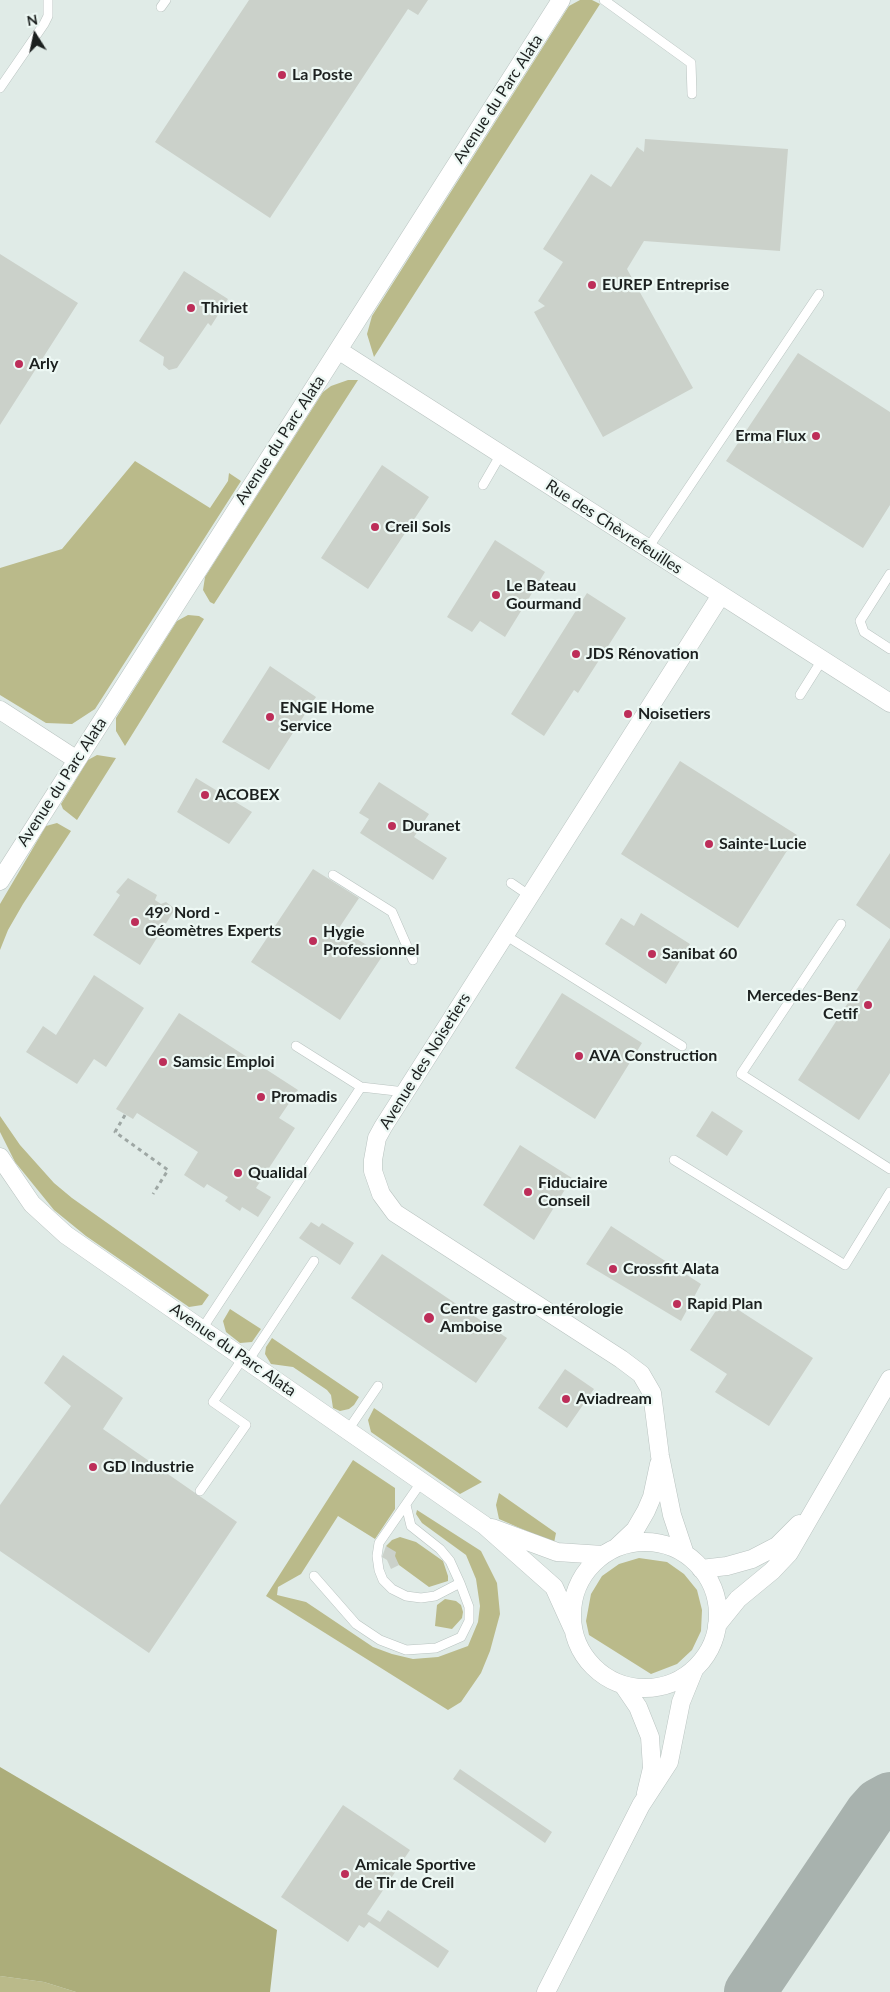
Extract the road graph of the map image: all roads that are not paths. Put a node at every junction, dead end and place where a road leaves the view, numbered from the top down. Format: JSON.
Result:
{"nodes":[{"id":1,"x":48,"y":0,"type":"edge"},
{"id":2,"x":561,"y":0,"type":"edge"},
{"id":3,"x":604,"y":0,"type":"edge"},
{"id":4,"x":0,"y":88,"type":"edge"},
{"id":5,"x":692,"y":94,"type":"dead end"},
{"id":6,"x":819,"y":294,"type":"dead end"},
{"id":7,"x":338,"y":350,"type":"junction"},
{"id":8,"x":501,"y":454,"type":"junction"},
{"id":9,"x":483,"y":485,"type":"dead end"},
{"id":10,"x":648,"y":548,"type":"junction"},
{"id":11,"x":890,"y":574,"type":"edge"},
{"id":12,"x":721,"y":595,"type":"junction"},
{"id":13,"x":890,"y":649,"type":"edge"},
{"id":14,"x":822,"y":660,"type":"junction"},
{"id":15,"x":800,"y":695,"type":"dead end"},
{"id":16,"x":890,"y":703,"type":"edge"},
{"id":17,"x":0,"y":710,"type":"edge"},
{"id":18,"x":77,"y":760,"type":"junction"},
{"id":19,"x":333,"y":875,"type":"dead end"},
{"id":20,"x":0,"y":881,"type":"edge"},
{"id":21,"x":511,"y":883,"type":"dead end"},
{"id":22,"x":530,"y":896,"type":"junction"},
{"id":23,"x":840,"y":924,"type":"dead end"},
{"id":24,"x":505,"y":935,"type":"junction"},
{"id":25,"x":413,"y":960,"type":"dead end"},
{"id":26,"x":296,"y":1046,"type":"dead end"},
{"id":27,"x":682,"y":1046,"type":"dead end"},
{"id":28,"x":360,"y":1087,"type":"junction"},
{"id":29,"x":405,"y":1092,"type":"junction"},
{"id":30,"x":0,"y":1157,"type":"edge"},
{"id":31,"x":674,"y":1160,"type":"dead end"},
{"id":32,"x":890,"y":1169,"type":"edge"},
{"id":33,"x":890,"y":1192,"type":"edge"},
{"id":34,"x":314,"y":1261,"type":"dead end"},
{"id":35,"x":202,"y":1329,"type":"junction"},
{"id":36,"x":245,"y":1360,"type":"junction"},
{"id":37,"x":890,"y":1379,"type":"edge"},
{"id":38,"x":378,"y":1386,"type":"dead end"},
{"id":39,"x":348,"y":1430,"type":"junction"},
{"id":40,"x":660,"y":1456,"type":"junction"},
{"id":41,"x":422,"y":1481,"type":"junction"},
{"id":42,"x":200,"y":1491,"type":"dead end"},
{"id":43,"x":406,"y":1505,"type":"junction"},
{"id":44,"x":816,"y":1505,"type":"junction"},
{"id":45,"x":484,"y":1524,"type":"junction"},
{"id":46,"x":610,"y":1552,"type":"junction"},
{"id":47,"x":685,"y":1554,"type":"junction"},
{"id":48,"x":701,"y":1569,"type":"junction"},
{"id":49,"x":314,"y":1576,"type":"dead end"},
{"id":50,"x":460,"y":1584,"type":"junction"},
{"id":51,"x":717,"y":1625,"type":"junction"},
{"id":52,"x":573,"y":1629,"type":"junction"},
{"id":53,"x":695,"y":1668,"type":"junction"},
{"id":54,"x":623,"y":1685,"type":"junction"},
{"id":55,"x":641,"y":1805,"type":"junction"},
{"id":56,"x":546,"y":1992,"type":"edge"}],
"edges":[{"from":1,"to":4,"type":"lane"},
{"from":2,"to":7,"type":"street","name":"Avenue du Parc Alata"},
{"from":3,"to":5,"type":"lane"},
{"from":6,"to":10,"type":"lane"},
{"from":7,"to":8,"type":"street","name":"Rue des Chèvrefeuilles"},
{"from":7,"to":18,"type":"street","name":"Avenue du Parc Alata"},
{"from":8,"to":9,"type":"lane"},
{"from":8,"to":10,"type":"street","name":"Rue des Chèvrefeuilles"},
{"from":10,"to":12,"type":"street","name":"Rue des Chèvrefeuilles"},
{"from":11,"to":13,"type":"lane"},
{"from":12,"to":14,"type":"street","name":"Rue des Chèvrefeuilles"},
{"from":12,"to":22,"type":"street","name":"Avenue des Noisetiers"},
{"from":14,"to":15,"type":"lane"},
{"from":14,"to":16,"type":"street","name":"Rue des Chèvrefeuilles"},
{"from":17,"to":18,"type":"street"},
{"from":18,"to":20,"type":"street","name":"Avenue du Parc Alata"},
{"from":19,"to":25,"type":"lane"},
{"from":21,"to":22,"type":"lane"},
{"from":22,"to":24,"type":"street","name":"Avenue des Noisetiers"},
{"from":23,"to":32,"type":"lane"},
{"from":24,"to":27,"type":"lane"},
{"from":24,"to":29,"type":"street","name":"Avenue des Noisetiers"},
{"from":26,"to":28,"type":"lane"},
{"from":28,"to":29,"type":"lane"},
{"from":28,"to":35,"type":"lane"},
{"from":29,"to":40,"type":"street","name":"Avenue des Noisetiers"},
{"from":30,"to":35,"type":"street","name":"Avenue du Parc Alata"},
{"from":31,"to":33,"type":"lane"},
{"from":34,"to":36,"type":"lane"},
{"from":35,"to":36,"type":"street","name":"Avenue du Parc Alata"},
{"from":36,"to":39,"type":"street","name":"Avenue du Parc Alata"},
{"from":36,"to":42,"type":"lane"},
{"from":37,"to":44,"type":"street"},
{"from":38,"to":39,"type":"lane"},
{"from":39,"to":41,"type":"street","name":"Avenue du Parc Alata"},
{"from":40,"to":46,"type":"street","name":"Avenue des Noisetiers"},
{"from":40,"to":47,"type":"street","name":"Avenue des Noisetiers"},
{"from":41,"to":43,"type":"lane"},
{"from":41,"to":45,"type":"street","name":"Avenue du Parc Alata"},
{"from":43,"to":50,"type":"lane"},
{"from":43,"to":50,"type":"lane"},
{"from":44,"to":48,"type":"street"},
{"from":44,"to":51,"type":"street"},
{"from":45,"to":46,"type":"street","name":"Avenue du Parc Alata"},
{"from":45,"to":52,"type":"street","name":"Avenue du Parc Alata"},
{"from":46,"to":47,"type":"street"},
{"from":46,"to":52,"type":"street"},
{"from":47,"to":48,"type":"street"},
{"from":48,"to":51,"type":"street"},
{"from":49,"to":50,"type":"lane"},
{"from":51,"to":53,"type":"street"},
{"from":52,"to":54,"type":"street"},
{"from":53,"to":54,"type":"street"},
{"from":53,"to":55,"type":"street"},
{"from":54,"to":55,"type":"street"},
{"from":55,"to":56,"type":"street"}]}
